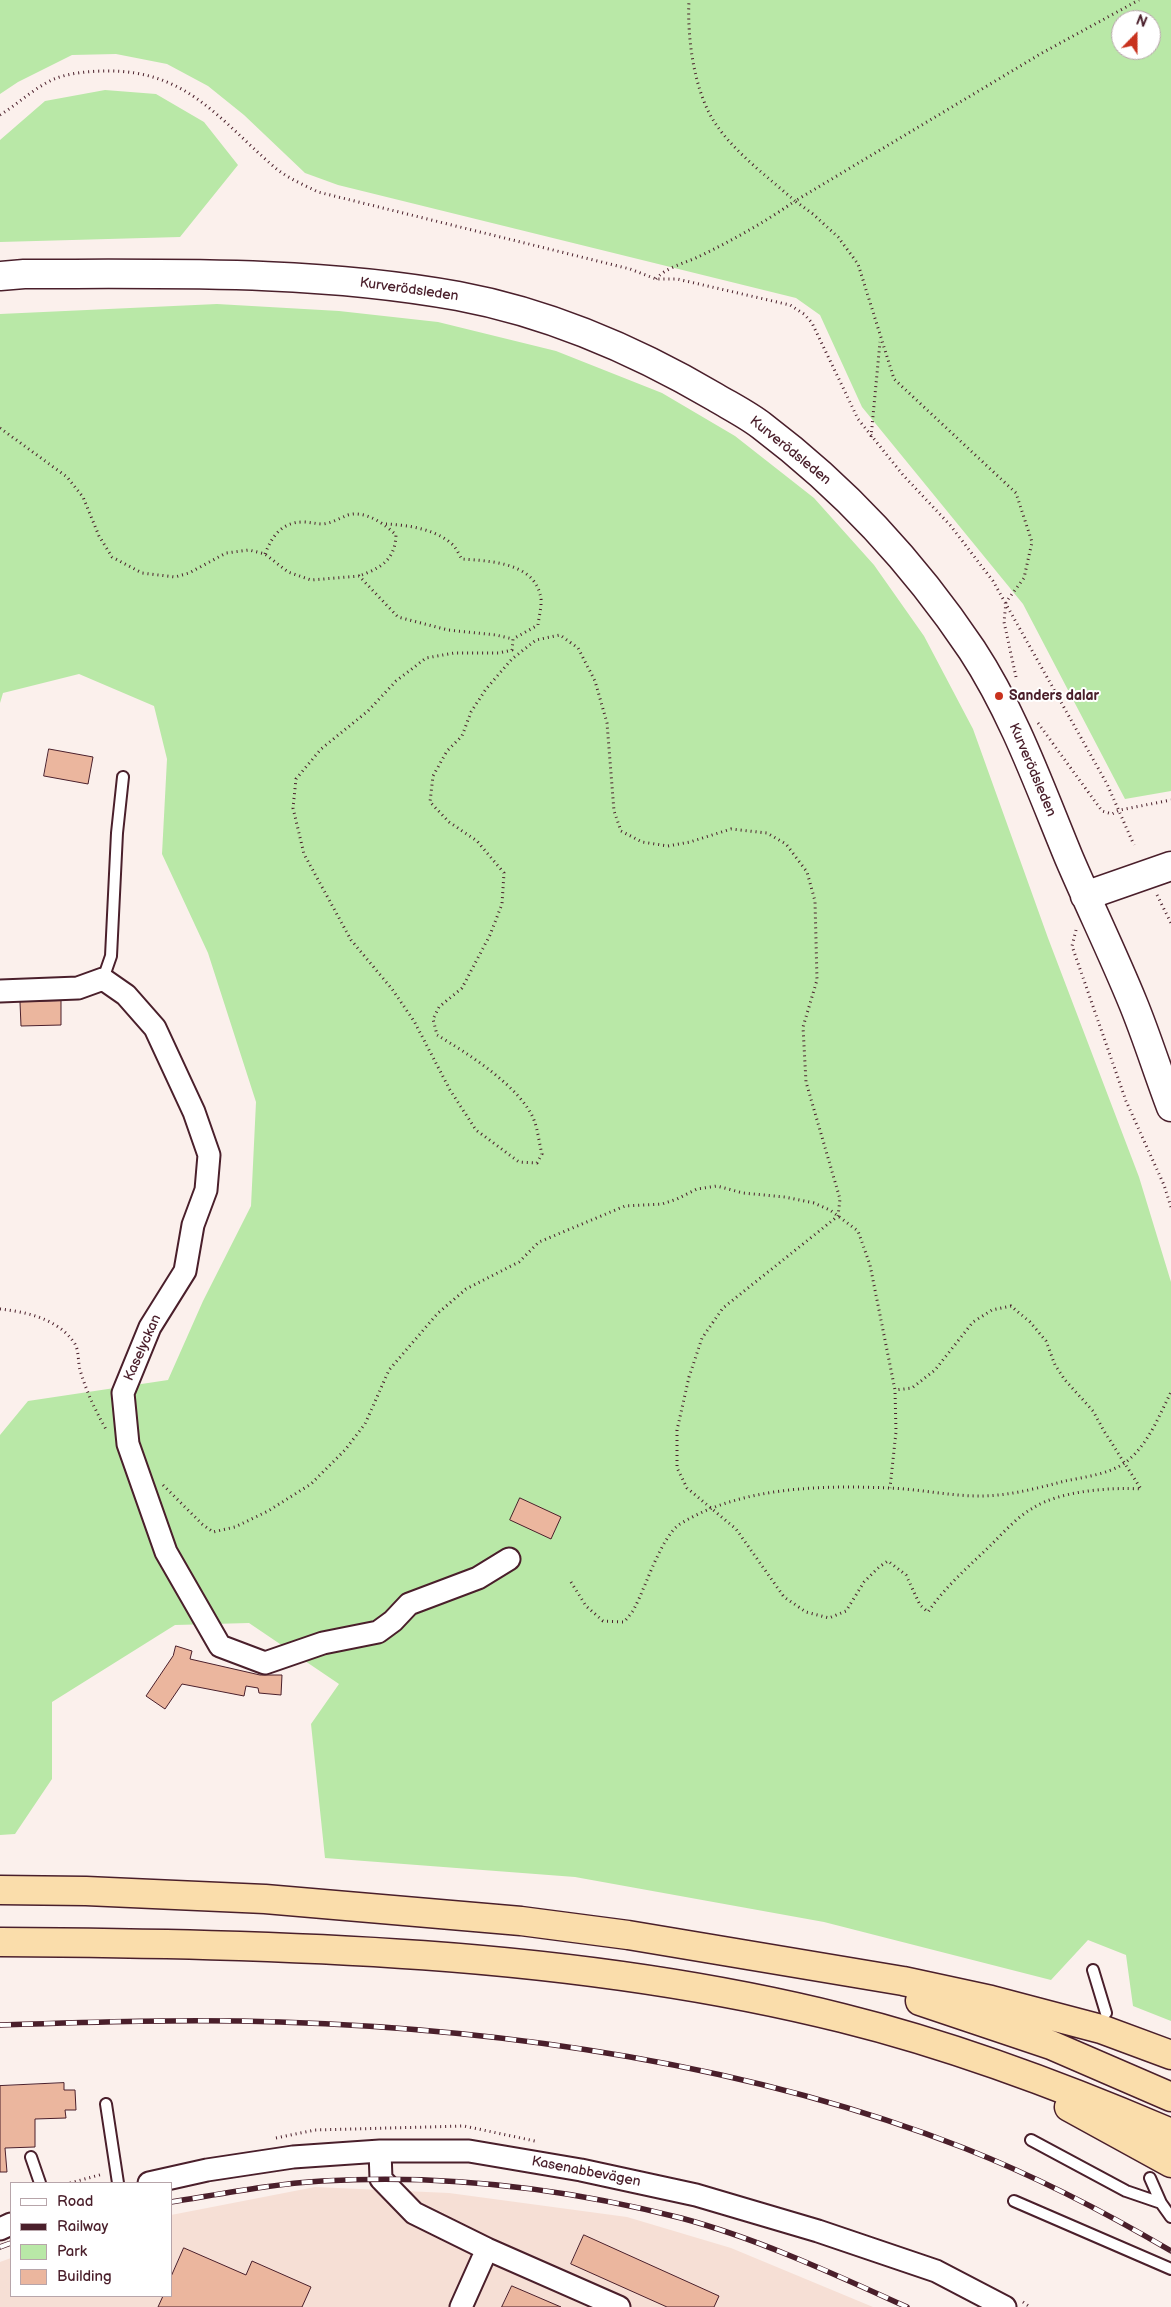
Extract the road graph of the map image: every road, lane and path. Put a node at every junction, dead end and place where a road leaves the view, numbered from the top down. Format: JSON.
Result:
{"nodes":[{"id":1,"x":689,"y":0,"type":"edge"},
{"id":2,"x":1139,"y":0,"type":"edge"},
{"id":3,"x":795,"y":201,"type":"junction"},
{"id":4,"x":0,"y":276,"type":"edge"},
{"id":5,"x":656,"y":279,"type":"dead end"},
{"id":6,"x":880,"y":338,"type":"junction"},
{"id":7,"x":0,"y":428,"type":"edge"},
{"id":8,"x":872,"y":438,"type":"dead end"},
{"id":9,"x":386,"y":524,"type":"junction"},
{"id":10,"x":265,"y":554,"type":"junction"},
{"id":11,"x":359,"y":576,"type":"junction"},
{"id":12,"x":513,"y":639,"type":"junction"},
{"id":13,"x":1019,"y":685,"type":"dead end"},
{"id":14,"x":1035,"y":718,"type":"dead end"},
{"id":15,"x":123,"y":777,"type":"dead end"},
{"id":16,"x":1171,"y":800,"type":"edge"},
{"id":17,"x":1171,"y":866,"type":"edge"},
{"id":18,"x":1157,"y":894,"type":"dead end"},
{"id":19,"x":1085,"y":896,"type":"junction"},
{"id":20,"x":1171,"y":922,"type":"edge"},
{"id":21,"x":103,"y":979,"type":"junction"},
{"id":22,"x":0,"y":991,"type":"edge"},
{"id":23,"x":1171,"y":1107,"type":"edge"},
{"id":24,"x":1171,"y":1207,"type":"edge"},
{"id":25,"x":838,"y":1216,"type":"junction"},
{"id":26,"x":0,"y":1309,"type":"edge"},
{"id":27,"x":895,"y":1390,"type":"junction"},
{"id":28,"x":1171,"y":1392,"type":"edge"},
{"id":29,"x":108,"y":1434,"type":"dead end"},
{"id":30,"x":1125,"y":1462,"type":"junction"},
{"id":31,"x":160,"y":1482,"type":"dead end"},
{"id":32,"x":890,"y":1488,"type":"junction"},
{"id":33,"x":710,"y":1508,"type":"junction"},
{"id":34,"x":509,"y":1559,"type":"dead end"},
{"id":35,"x":571,"y":1582,"type":"dead end"},
{"id":36,"x":0,"y":1890,"type":"edge"},
{"id":37,"x":0,"y":1942,"type":"edge"},
{"id":38,"x":750,"y":1957,"type":"junction"},
{"id":39,"x":1093,"y":1970,"type":"dead end"},
{"id":40,"x":1106,"y":2013,"type":"dead end"},
{"id":41,"x":971,"y":2055,"type":"junction"},
{"id":42,"x":1171,"y":2055,"type":"edge"},
{"id":43,"x":1171,"y":2097,"type":"edge"},
{"id":44,"x":106,"y":2104,"type":"dead end"},
{"id":45,"x":1171,"y":2133,"type":"edge"},
{"id":46,"x":1031,"y":2140,"type":"dead end"},
{"id":47,"x":380,"y":2151,"type":"junction"},
{"id":48,"x":31,"y":2157,"type":"dead end"},
{"id":49,"x":1160,"y":2171,"type":"edge"},
{"id":50,"x":40,"y":2182,"type":"edge"},
{"id":51,"x":118,"y":2182,"type":"edge"},
{"id":52,"x":153,"y":2182,"type":"edge"},
{"id":53,"x":1014,"y":2200,"type":"dead end"},
{"id":54,"x":1161,"y":2203,"type":"junction"},
{"id":55,"x":1171,"y":2218,"type":"edge"},
{"id":56,"x":487,"y":2249,"type":"junction"},
{"id":57,"x":1171,"y":2269,"type":"edge"},
{"id":58,"x":461,"y":2307,"type":"edge"},
{"id":59,"x":619,"y":2307,"type":"edge"},
{"id":60,"x":1005,"y":2307,"type":"edge"}],
"edges":[{"from":1,"to":3,"type":"path"},
{"from":2,"to":3,"type":"path"},
{"from":3,"to":5,"type":"path"},
{"from":3,"to":6,"type":"path"},
{"from":4,"to":19,"type":"main road","name":"Kurverödsleden"},
{"from":6,"to":8,"type":"path"},
{"from":6,"to":13,"type":"path"},
{"from":7,"to":10,"type":"path"},
{"from":9,"to":10,"type":"path"},
{"from":9,"to":11,"type":"path"},
{"from":9,"to":12,"type":"path"},
{"from":10,"to":11,"type":"path"},
{"from":11,"to":12,"type":"path"},
{"from":12,"to":25,"type":"path"},
{"from":14,"to":16,"type":"path"},
{"from":15,"to":21,"type":"lane"},
{"from":17,"to":19,"type":"main road"},
{"from":18,"to":20,"type":"path"},
{"from":19,"to":23,"type":"main road","name":"Kurverödsleden"},
{"from":19,"to":24,"type":"path"},
{"from":21,"to":22,"type":"street"},
{"from":21,"to":34,"type":"street","name":"Kaselyckan"},
{"from":25,"to":27,"type":"path"},
{"from":25,"to":31,"type":"path"},
{"from":25,"to":33,"type":"path"},
{"from":26,"to":29,"type":"path"},
{"from":27,"to":30,"type":"path"},
{"from":27,"to":32,"type":"path"},
{"from":28,"to":30,"type":"path"},
{"from":30,"to":32,"type":"path"},
{"from":30,"to":33,"type":"path"},
{"from":32,"to":33,"type":"path"},
{"from":33,"to":35,"type":"path"},
{"from":36,"to":38,"type":"highway"},
{"from":37,"to":41,"type":"highway"},
{"from":38,"to":42,"type":"highway"},
{"from":38,"to":43,"type":"highway"},
{"from":39,"to":40,"type":"lane"},
{"from":41,"to":45,"type":"highway"},
{"from":41,"to":49,"type":"highway"},
{"from":44,"to":51,"type":"lane"},
{"from":46,"to":54,"type":"lane"},
{"from":47,"to":52,"type":"street","name":"Kasenabbevägen"},
{"from":47,"to":56,"type":"street"},
{"from":47,"to":60,"type":"street","name":"Kasenabbevägen"},
{"from":48,"to":50,"type":"lane"},
{"from":49,"to":54,"type":"lane"},
{"from":53,"to":57,"type":"lane"},
{"from":54,"to":55,"type":"lane"},
{"from":56,"to":58,"type":"street"},
{"from":56,"to":59,"type":"street"}]}
